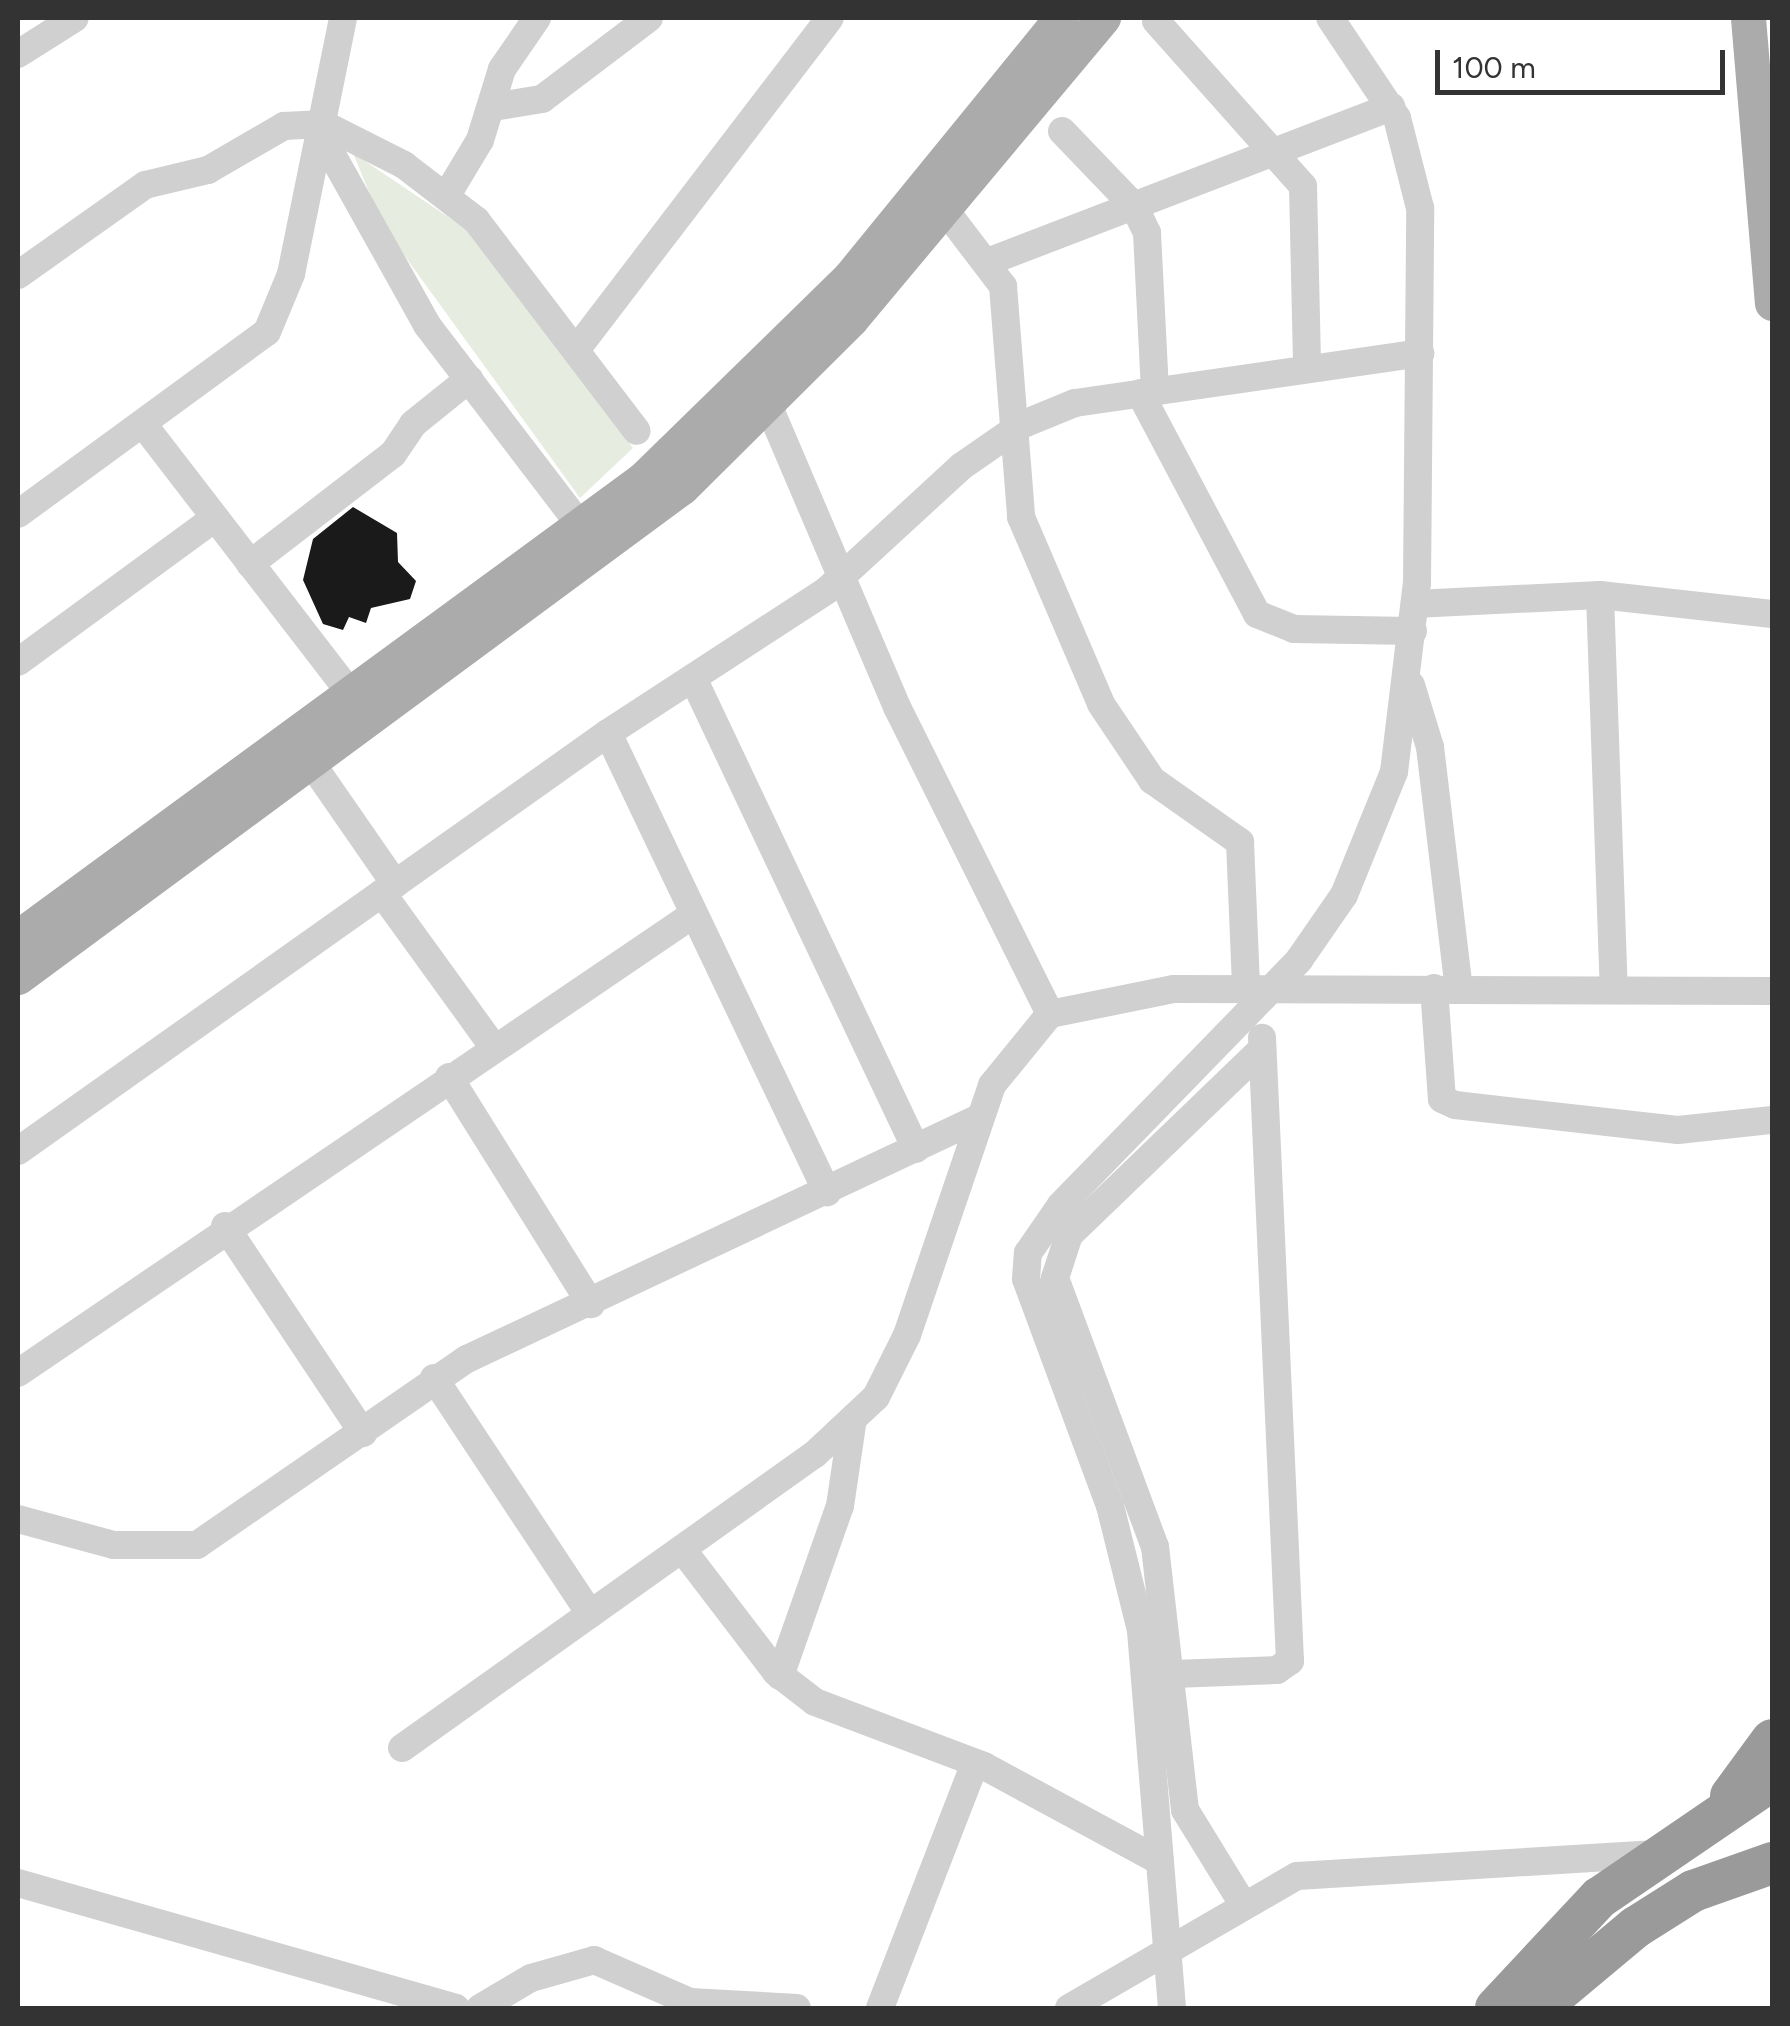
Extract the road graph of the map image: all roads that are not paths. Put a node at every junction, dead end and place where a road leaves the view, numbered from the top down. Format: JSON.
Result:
{"nodes":[{"id":1,"x":75,"y":18,"type":"edge"},
{"id":2,"x":343,"y":18,"type":"edge"},
{"id":3,"x":537,"y":18,"type":"edge"},
{"id":4,"x":649,"y":18,"type":"edge"},
{"id":5,"x":830,"y":18,"type":"edge"},
{"id":6,"x":1061,"y":18,"type":"edge"},
{"id":7,"x":1104,"y":18,"type":"edge"},
{"id":8,"x":1330,"y":18,"type":"edge"},
{"id":9,"x":1748,"y":18,"type":"edge"},
{"id":10,"x":1156,"y":21,"type":"dead end"},
{"id":11,"x":18,"y":54,"type":"edge"},
{"id":12,"x":493,"y":107,"type":"junction"},
{"id":13,"x":1391,"y":107,"type":"junction"},
{"id":14,"x":322,"y":130,"type":"junction"},
{"id":15,"x":1062,"y":132,"type":"dead end"},
{"id":16,"x":1277,"y":150,"type":"junction"},
{"id":17,"x":447,"y":195,"type":"junction"},
{"id":18,"x":1134,"y":206,"type":"junction"},
{"id":19,"x":945,"y":210,"type":"junction"},
{"id":20,"x":990,"y":261,"type":"junction"},
{"id":21,"x":18,"y":276,"type":"edge"},
{"id":22,"x":1772,"y":303,"type":"edge"},
{"id":23,"x":576,"y":350,"type":"junction"},
{"id":24,"x":1420,"y":353,"type":"junction"},
{"id":25,"x":1307,"y":369,"type":"junction"},
{"id":26,"x":469,"y":379,"type":"junction"},
{"id":27,"x":1148,"y":392,"type":"junction"},
{"id":28,"x":770,"y":407,"type":"junction"},
{"id":29,"x":143,"y":424,"type":"junction"},
{"id":30,"x":637,"y":431,"type":"dead end"},
{"id":31,"x":1010,"y":431,"type":"junction"},
{"id":32,"x":18,"y":514,"type":"edge"},
{"id":33,"x":216,"y":518,"type":"junction"},
{"id":34,"x":583,"y":530,"type":"junction"},
{"id":35,"x":250,"y":564,"type":"junction"},
{"id":36,"x":842,"y":578,"type":"junction"},
{"id":37,"x":1600,"y":595,"type":"junction"},
{"id":38,"x":1772,"y":614,"type":"edge"},
{"id":39,"x":1414,"y":618,"type":"junction"},
{"id":40,"x":18,"y":662,"type":"edge"},
{"id":41,"x":693,"y":678,"type":"junction"},
{"id":42,"x":1409,"y":680,"type":"junction"},
{"id":43,"x":353,"y":697,"type":"junction"},
{"id":44,"x":608,"y":733,"type":"junction"},
{"id":45,"x":312,"y":764,"type":"junction"},
{"id":46,"x":388,"y":889,"type":"junction"},
{"id":47,"x":694,"y":914,"type":"junction"},
{"id":48,"x":18,"y":937,"type":"edge"},
{"id":49,"x":18,"y":977,"type":"edge"},
{"id":50,"x":1446,"y":989,"type":"junction"},
{"id":51,"x":1614,"y":990,"type":"junction"},
{"id":52,"x":1772,"y":991,"type":"edge"},
{"id":53,"x":1260,"y":992,"type":"junction"},
{"id":54,"x":1050,"y":1014,"type":"junction"},
{"id":55,"x":494,"y":1048,"type":"junction"},
{"id":56,"x":1262,"y":1048,"type":"junction"},
{"id":57,"x":450,"y":1077,"type":"junction"},
{"id":58,"x":979,"y":1118,"type":"junction"},
{"id":59,"x":1772,"y":1120,"type":"edge"},
{"id":60,"x":916,"y":1149,"type":"junction"},
{"id":61,"x":18,"y":1151,"type":"edge"},
{"id":62,"x":827,"y":1192,"type":"junction"},
{"id":63,"x":225,"y":1226,"type":"junction"},
{"id":64,"x":592,"y":1304,"type":"junction"},
{"id":65,"x":18,"y":1373,"type":"edge"},
{"id":66,"x":434,"y":1378,"type":"junction"},
{"id":67,"x":852,"y":1425,"type":"junction"},
{"id":68,"x":363,"y":1433,"type":"junction"},
{"id":69,"x":18,"y":1519,"type":"edge"},
{"id":70,"x":682,"y":1549,"type":"junction"},
{"id":71,"x":590,"y":1614,"type":"junction"},
{"id":72,"x":1174,"y":1674,"type":"junction"},
{"id":73,"x":780,"y":1676,"type":"junction"},
{"id":74,"x":1772,"y":1740,"type":"edge"},
{"id":75,"x":402,"y":1748,"type":"dead end"},
{"id":76,"x":976,"y":1763,"type":"junction"},
{"id":77,"x":1772,"y":1780,"type":"edge"},
{"id":78,"x":1712,"y":1815,"type":"junction"},
{"id":79,"x":1652,"y":1854,"type":"junction"},
{"id":80,"x":1160,"y":1861,"type":"junction"},
{"id":81,"x":1772,"y":1863,"type":"edge"},
{"id":82,"x":18,"y":1884,"type":"edge"},
{"id":83,"x":1241,"y":1902,"type":"junction"},
{"id":84,"x":1166,"y":1950,"type":"junction"},
{"id":85,"x":456,"y":2008,"type":"edge"},
{"id":86,"x":480,"y":2008,"type":"edge"},
{"id":87,"x":797,"y":2008,"type":"edge"},
{"id":88,"x":880,"y":2008,"type":"edge"},
{"id":89,"x":1069,"y":2008,"type":"edge"},
{"id":90,"x":1172,"y":2008,"type":"edge"},
{"id":91,"x":1496,"y":2008,"type":"edge"},
{"id":92,"x":1540,"y":2008,"type":"edge"}],
"edges":[{"from":1,"to":11,"type":"street"},
{"from":2,"to":14,"type":"street"},
{"from":3,"to":12,"type":"street"},
{"from":4,"to":12,"type":"street"},
{"from":5,"to":23,"type":"street"},
{"from":6,"to":34,"type":"main road"},
{"from":7,"to":19,"type":"main road"},
{"from":8,"to":13,"type":"street"},
{"from":9,"to":22,"type":"main road"},
{"from":10,"to":16,"type":"street"},
{"from":12,"to":17,"type":"street"},
{"from":13,"to":16,"type":"street"},
{"from":13,"to":24,"type":"street"},
{"from":14,"to":17,"type":"street"},
{"from":14,"to":21,"type":"street"},
{"from":14,"to":26,"type":"street"},
{"from":14,"to":29,"type":"street"},
{"from":15,"to":18,"type":"street"},
{"from":16,"to":18,"type":"street"},
{"from":16,"to":25,"type":"street"},
{"from":17,"to":23,"type":"street"},
{"from":18,"to":20,"type":"street"},
{"from":18,"to":27,"type":"street"},
{"from":19,"to":20,"type":"street"},
{"from":19,"to":28,"type":"main road"},
{"from":20,"to":31,"type":"street"},
{"from":23,"to":30,"type":"street"},
{"from":24,"to":25,"type":"street"},
{"from":24,"to":39,"type":"street"},
{"from":25,"to":27,"type":"street"},
{"from":26,"to":34,"type":"street"},
{"from":26,"to":35,"type":"street"},
{"from":27,"to":31,"type":"street"},
{"from":27,"to":39,"type":"street"},
{"from":28,"to":36,"type":"street"},
{"from":28,"to":45,"type":"main road"},
{"from":29,"to":32,"type":"street"},
{"from":29,"to":33,"type":"street"},
{"from":31,"to":36,"type":"street"},
{"from":31,"to":53,"type":"street"},
{"from":33,"to":35,"type":"street"},
{"from":33,"to":40,"type":"street"},
{"from":34,"to":43,"type":"main road"},
{"from":35,"to":43,"type":"street"},
{"from":36,"to":41,"type":"street"},
{"from":36,"to":54,"type":"street"},
{"from":37,"to":38,"type":"street"},
{"from":37,"to":39,"type":"street"},
{"from":37,"to":51,"type":"street"},
{"from":39,"to":42,"type":"street"},
{"from":41,"to":44,"type":"street"},
{"from":41,"to":60,"type":"street"},
{"from":42,"to":50,"type":"street"},
{"from":42,"to":53,"type":"street"},
{"from":43,"to":48,"type":"main road"},
{"from":44,"to":46,"type":"street"},
{"from":44,"to":47,"type":"street"},
{"from":45,"to":46,"type":"street"},
{"from":45,"to":49,"type":"main road"},
{"from":46,"to":55,"type":"street"},
{"from":46,"to":61,"type":"street"},
{"from":47,"to":55,"type":"street"},
{"from":47,"to":62,"type":"street"},
{"from":50,"to":51,"type":"street"},
{"from":50,"to":53,"type":"street"},
{"from":50,"to":59,"type":"street"},
{"from":51,"to":52,"type":"street"},
{"from":53,"to":54,"type":"street"},
{"from":53,"to":56,"type":"street"},
{"from":53,"to":80,"type":"street"},
{"from":54,"to":58,"type":"street"},
{"from":55,"to":57,"type":"street"},
{"from":56,"to":72,"type":"street"},
{"from":56,"to":72,"type":"street"},
{"from":57,"to":63,"type":"street"},
{"from":57,"to":64,"type":"street"},
{"from":58,"to":60,"type":"street"},
{"from":58,"to":67,"type":"street"},
{"from":60,"to":62,"type":"street"},
{"from":62,"to":64,"type":"street"},
{"from":63,"to":65,"type":"street"},
{"from":63,"to":68,"type":"street"},
{"from":64,"to":66,"type":"street"},
{"from":66,"to":68,"type":"street"},
{"from":66,"to":71,"type":"street"},
{"from":67,"to":70,"type":"street"},
{"from":67,"to":73,"type":"street"},
{"from":68,"to":69,"type":"street"},
{"from":70,"to":71,"type":"street"},
{"from":70,"to":73,"type":"street"},
{"from":71,"to":75,"type":"street"},
{"from":72,"to":83,"type":"street"},
{"from":73,"to":76,"type":"street"},
{"from":74,"to":78,"type":"highway"},
{"from":76,"to":80,"type":"street"},
{"from":76,"to":88,"type":"street"},
{"from":77,"to":78,"type":"highway"},
{"from":78,"to":79,"type":"highway"},
{"from":79,"to":83,"type":"street"},
{"from":79,"to":91,"type":"highway"},
{"from":80,"to":84,"type":"street"},
{"from":81,"to":92,"type":"highway"},
{"from":82,"to":85,"type":"street"},
{"from":83,"to":84,"type":"street"},
{"from":84,"to":89,"type":"street"},
{"from":84,"to":90,"type":"street"},
{"from":86,"to":87,"type":"street"}]}
